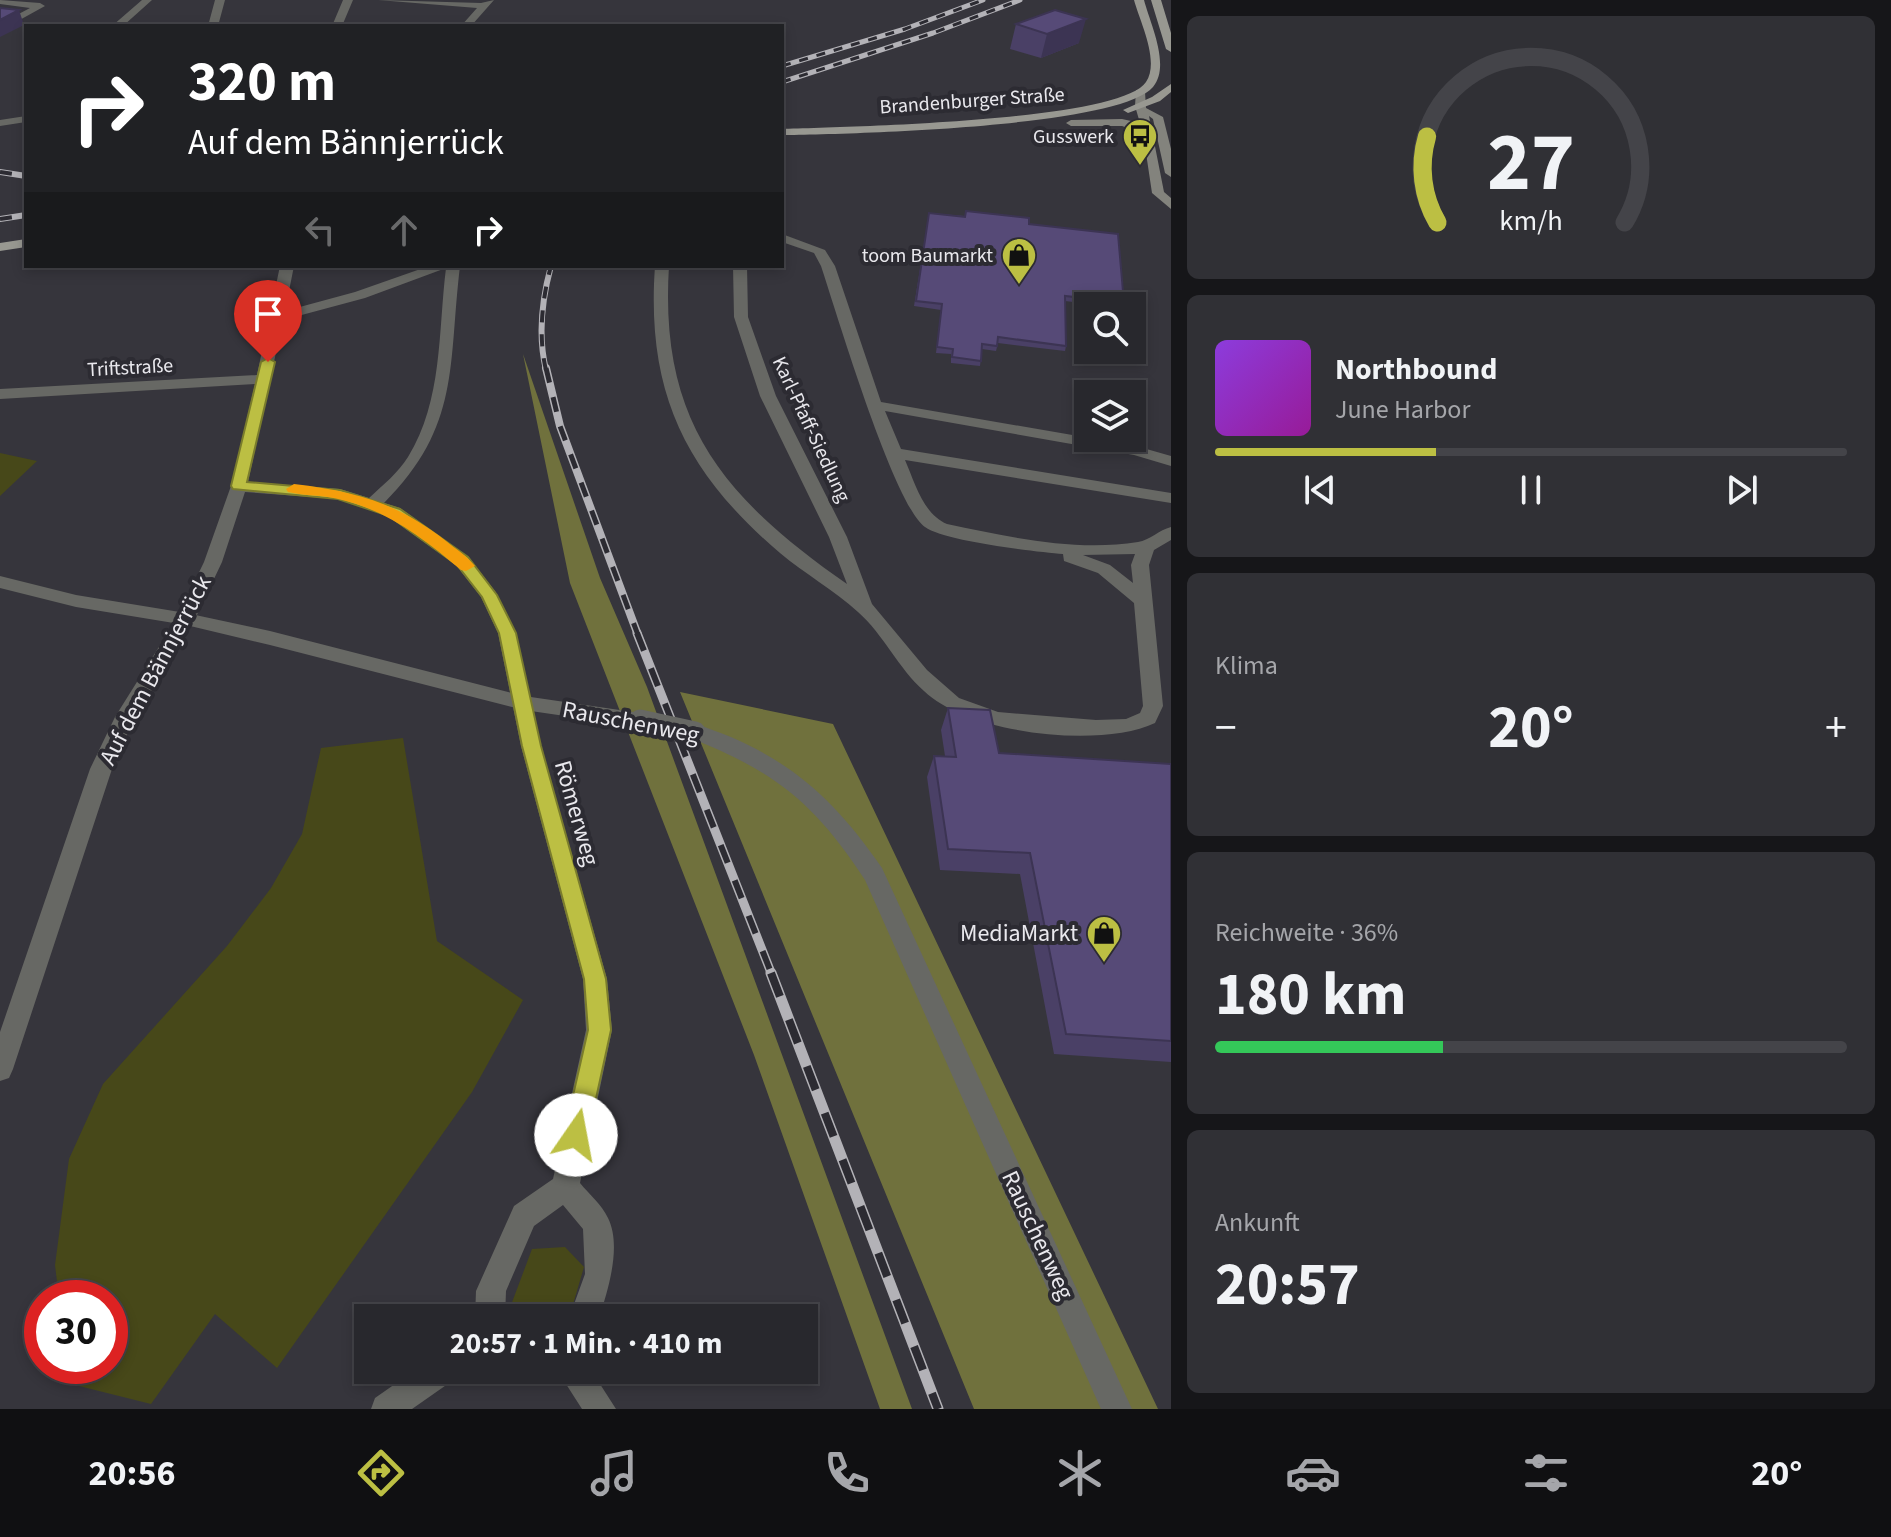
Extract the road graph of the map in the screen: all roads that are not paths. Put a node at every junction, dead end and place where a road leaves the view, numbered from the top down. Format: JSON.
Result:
{"nodes":[{"id":1,"x":147,"y":0,"type":"edge"},
{"id":2,"x":220,"y":0,"type":"edge"},
{"id":3,"x":348,"y":0,"type":"edge"},
{"id":4,"x":383,"y":0,"type":"edge"},
{"id":5,"x":1139,"y":0,"type":"edge"},
{"id":6,"x":1156,"y":0,"type":"edge"},
{"id":7,"x":0,"y":1,"type":"edge"},
{"id":8,"x":486,"y":3,"type":"edge"},
{"id":9,"x":16,"y":19,"type":"edge"},
{"id":10,"x":119,"y":24,"type":"edge"},
{"id":11,"x":214,"y":24,"type":"edge"},
{"id":12,"x":338,"y":24,"type":"edge"},
{"id":13,"x":468,"y":24,"type":"edge"},
{"id":14,"x":1171,"y":49,"type":"edge"},
{"id":15,"x":1167,"y":91,"type":"edge"},
{"id":16,"x":1140,"y":92,"type":"junction"},
{"id":17,"x":1127,"y":100,"type":"junction"},
{"id":18,"x":1140,"y":106,"type":"junction"},
{"id":19,"x":24,"y":117,"type":"edge"},
{"id":20,"x":0,"y":123,"type":"edge"},
{"id":21,"x":1071,"y":123,"type":"junction"},
{"id":22,"x":845,"y":130,"type":"junction"},
{"id":23,"x":1148,"y":131,"type":"junction"},
{"id":24,"x":784,"y":132,"type":"edge"},
{"id":25,"x":1163,"y":134,"type":"junction"},
{"id":26,"x":1171,"y":173,"type":"edge"},
{"id":27,"x":1171,"y":205,"type":"edge"},
{"id":28,"x":784,"y":239,"type":"edge"},
{"id":29,"x":24,"y":243,"type":"edge"},
{"id":30,"x":0,"y":247,"type":"edge"},
{"id":31,"x":287,"y":268,"type":"edge"},
{"id":32,"x":435,"y":268,"type":"edge"},
{"id":33,"x":453,"y":268,"type":"edge"},
{"id":34,"x":662,"y":268,"type":"edge"},
{"id":35,"x":740,"y":268,"type":"edge"},
{"id":36,"x":278,"y":317,"type":"junction"},
{"id":37,"x":263,"y":379,"type":"junction"},
{"id":38,"x":0,"y":394,"type":"edge"},
{"id":39,"x":875,"y":405,"type":"junction"},
{"id":40,"x":894,"y":453,"type":"junction"},
{"id":41,"x":1171,"y":461,"type":"edge"},
{"id":42,"x":239,"y":486,"type":"junction"},
{"id":43,"x":1171,"y":498,"type":"edge"},
{"id":44,"x":373,"y":504,"type":"junction"},
{"id":45,"x":1171,"y":532,"type":"edge"},
{"id":46,"x":1146,"y":547,"type":"junction"},
{"id":47,"x":1055,"y":551,"type":"junction"},
{"id":48,"x":0,"y":582,"type":"edge"},
{"id":49,"x":1141,"y":599,"type":"junction"},
{"id":50,"x":864,"y":607,"type":"junction"},
{"id":51,"x":186,"y":619,"type":"junction"},
{"id":52,"x":524,"y":703,"type":"junction"},
{"id":53,"x":0,"y":1069,"type":"edge"},
{"id":54,"x":565,"y":1187,"type":"junction"},
{"id":55,"x":491,"y":1304,"type":"edge"},
{"id":56,"x":589,"y":1304,"type":"edge"},
{"id":57,"x":421,"y":1384,"type":"edge"},
{"id":58,"x":582,"y":1384,"type":"edge"},
{"id":59,"x":386,"y":1409,"type":"edge"},
{"id":60,"x":601,"y":1409,"type":"edge"},
{"id":61,"x":1117,"y":1409,"type":"edge"}],
"edges":[{"from":1,"to":10,"type":"street"},
{"from":2,"to":11,"type":"street"},
{"from":3,"to":12,"type":"street"},
{"from":4,"to":8,"type":"street"},
{"from":5,"to":16,"type":"main road"},
{"from":6,"to":14,"type":"main road"},
{"from":7,"to":9,"type":"street"},
{"from":8,"to":13,"type":"street"},
{"from":15,"to":18,"type":"main road","name":"Brandenburger Straße"},
{"from":15,"to":25,"type":"main road"},
{"from":16,"to":17,"type":"main road","name":"Brandenburger Straße"},
{"from":16,"to":18,"type":"main road"},
{"from":17,"to":18,"type":"main road"},
{"from":17,"to":22,"type":"main road","name":"Brandenburger Straße"},
{"from":18,"to":21,"type":"main road","name":"Brandenburger Straße"},
{"from":18,"to":23,"type":"main road"},
{"from":18,"to":25,"type":"main road"},
{"from":19,"to":20,"type":"street"},
{"from":21,"to":22,"type":"main road","name":"Brandenburger Straße"},
{"from":21,"to":23,"type":"main road"},
{"from":22,"to":24,"type":"main road","name":"Brandenburger Straße"},
{"from":23,"to":27,"type":"main road"},
{"from":25,"to":26,"type":"main road"},
{"from":28,"to":39,"type":"street"},
{"from":29,"to":30,"type":"main road"},
{"from":31,"to":36,"type":"street","name":"Auf dem Bännjerrück"},
{"from":32,"to":36,"type":"street"},
{"from":33,"to":44,"type":"street"},
{"from":34,"to":50,"type":"street","name":"Karl-Pfaff-Siedlung"},
{"from":35,"to":50,"type":"street","name":"Karl-Pfaff-Siedlung"},
{"from":36,"to":37,"type":"street","name":"Auf dem Bännjerrück"},
{"from":37,"to":38,"type":"street","name":"Triftstraße"},
{"from":37,"to":42,"type":"street","name":"Auf dem Bännjerrück"},
{"from":39,"to":40,"type":"street"},
{"from":39,"to":41,"type":"street"},
{"from":40,"to":43,"type":"street"},
{"from":40,"to":47,"type":"street"},
{"from":42,"to":44,"type":"street","name":"Römerweg"},
{"from":42,"to":51,"type":"street","name":"Auf dem Bännjerrück"},
{"from":44,"to":52,"type":"street","name":"Römerweg"},
{"from":45,"to":46,"type":"street"},
{"from":46,"to":47,"type":"street"},
{"from":46,"to":49,"type":"street","name":"Karl-Pfaff-Siedlung"},
{"from":47,"to":49,"type":"street"},
{"from":48,"to":51,"type":"street","name":"Rauschenweg"},
{"from":49,"to":50,"type":"street","name":"Karl-Pfaff-Siedlung"},
{"from":51,"to":52,"type":"street","name":"Rauschenweg"},
{"from":51,"to":53,"type":"street","name":"Auf dem Bännjerrück"},
{"from":52,"to":54,"type":"street","name":"Römerweg"},
{"from":52,"to":61,"type":"street","name":"Rauschenweg","bridge":true},
{"from":54,"to":55,"type":"street"},
{"from":54,"to":56,"type":"street"},
{"from":57,"to":59,"type":"street"},
{"from":58,"to":60,"type":"street"}]}
